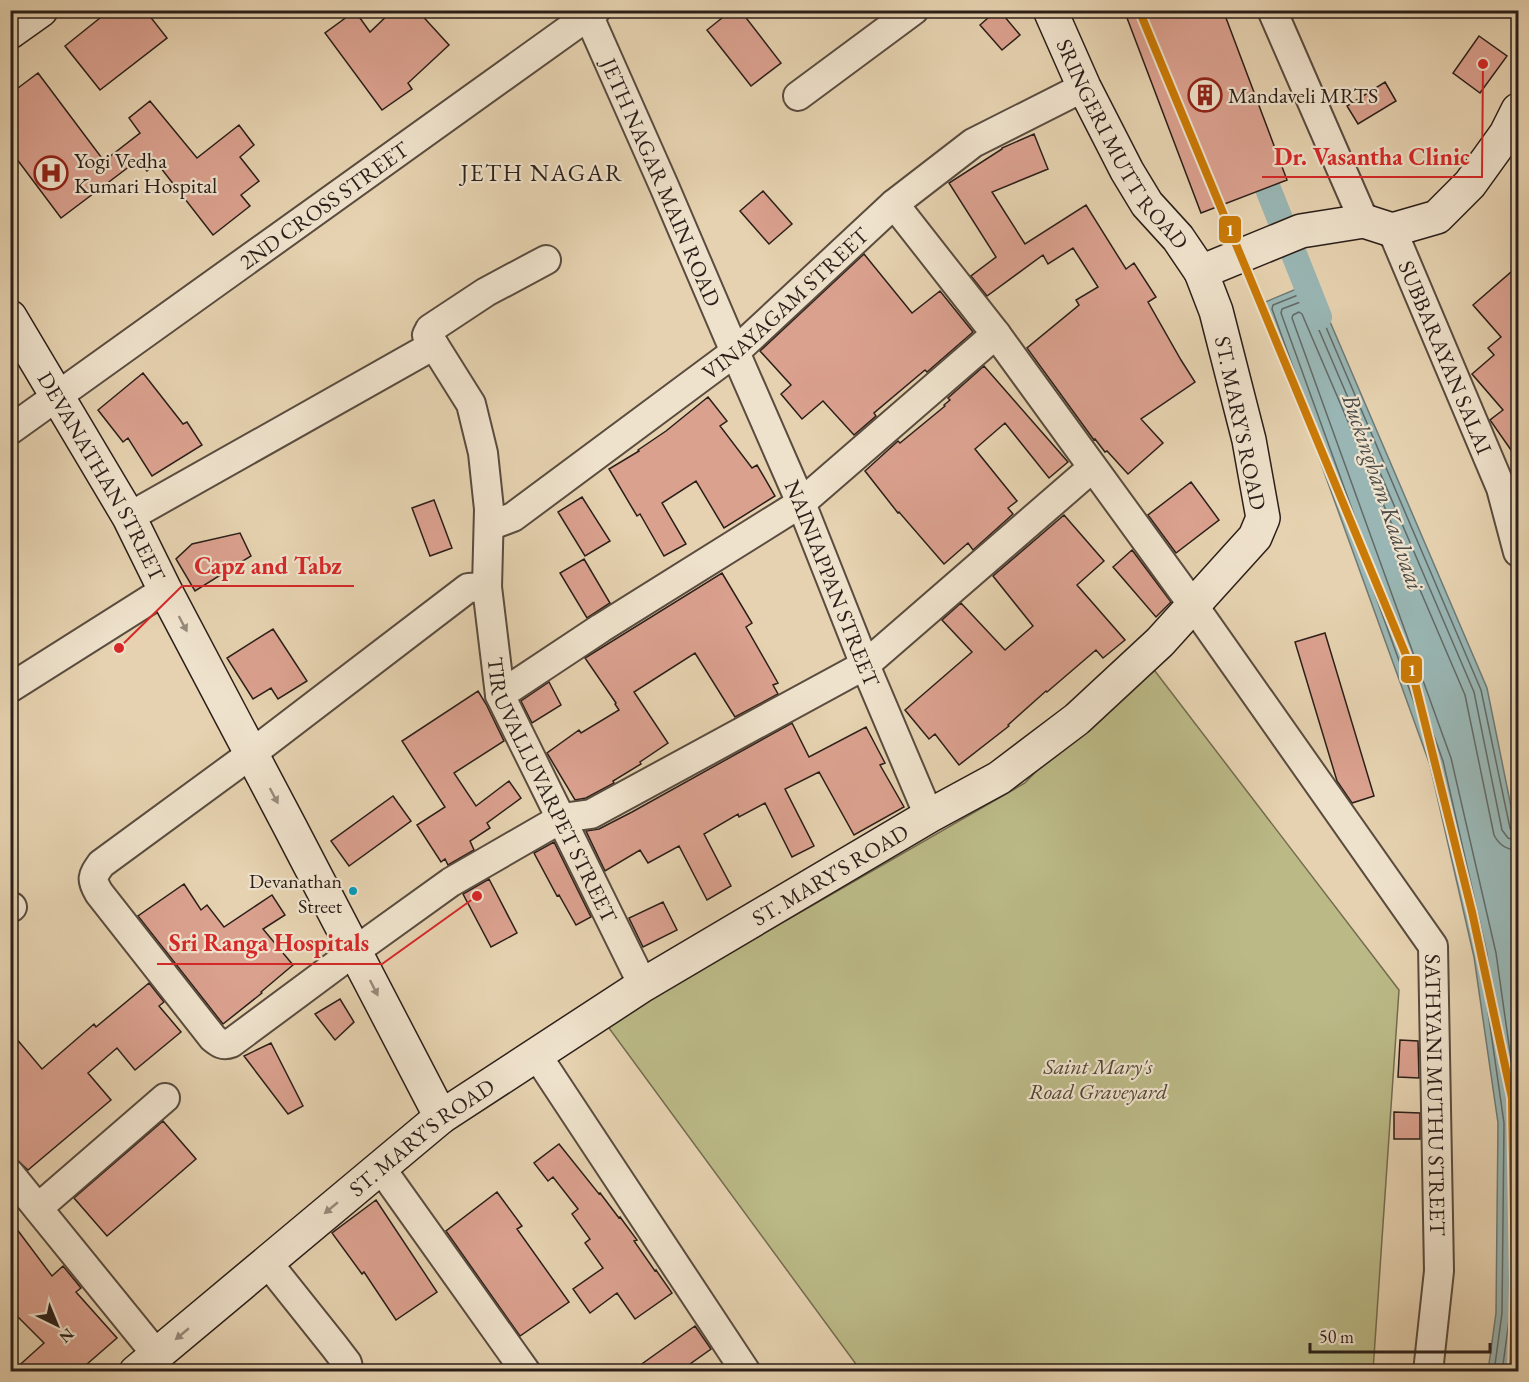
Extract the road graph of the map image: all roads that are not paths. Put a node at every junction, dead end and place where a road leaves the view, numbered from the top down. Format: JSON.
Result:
{"nodes":[{"id":1,"x":41,"y":10,"type":"edge"},
{"id":2,"x":914,"y":10,"type":"edge"},
{"id":3,"x":1050,"y":10,"type":"edge"},
{"id":4,"x":1273,"y":11,"type":"edge"},
{"id":5,"x":590,"y":12,"type":"edge"},
{"id":6,"x":10,"y":32,"type":"edge"},
{"id":7,"x":1084,"y":87,"type":"junction"},
{"id":8,"x":798,"y":96,"type":"dead end"},
{"id":9,"x":1518,"y":110,"type":"edge"},
{"id":10,"x":894,"y":204,"type":"junction"},
{"id":11,"x":1378,"y":226,"type":"junction"},
{"id":12,"x":546,"y":260,"type":"dead end"},
{"id":13,"x":1201,"y":272,"type":"junction"},
{"id":14,"x":10,"y":317,"type":"edge"},
{"id":15,"x":996,"y":334,"type":"junction"},
{"id":16,"x":434,"y":345,"type":"junction"},
{"id":17,"x":735,"y":352,"type":"junction"},
{"id":18,"x":58,"y":396,"type":"junction"},
{"id":19,"x":10,"y":430,"type":"edge"},
{"id":20,"x":1092,"y":468,"type":"junction"},
{"id":21,"x":1510,"y":481,"type":"edge"},
{"id":22,"x":801,"y":503,"type":"junction"},
{"id":23,"x":129,"y":518,"type":"junction"},
{"id":24,"x":489,"y":526,"type":"junction"},
{"id":25,"x":1518,"y":552,"type":"edge"},
{"id":26,"x":488,"y":587,"type":"junction"},
{"id":27,"x":165,"y":590,"type":"junction"},
{"id":28,"x":1193,"y":605,"type":"junction"},
{"id":29,"x":865,"y":665,"type":"junction"},
{"id":30,"x":10,"y":688,"type":"edge"},
{"id":31,"x":500,"y":695,"type":"junction"},
{"id":32,"x":251,"y":754,"type":"junction"},
{"id":33,"x":929,"y":816,"type":"junction"},
{"id":34,"x":562,"y":818,"type":"junction"},
{"id":35,"x":355,"y":951,"type":"junction"},
{"id":36,"x":643,"y":985,"type":"junction"},
{"id":37,"x":536,"y":1054,"type":"junction"},
{"id":38,"x":165,"y":1098,"type":"dead end"},
{"id":39,"x":441,"y":1117,"type":"junction"},
{"id":40,"x":380,"y":1167,"type":"junction"},
{"id":41,"x":10,"y":1174,"type":"edge"},
{"id":42,"x":38,"y":1208,"type":"junction"},
{"id":43,"x":267,"y":1262,"type":"junction"},
{"id":44,"x":146,"y":1363,"type":"edge"},
{"id":45,"x":349,"y":1371,"type":"edge"},
{"id":46,"x":526,"y":1371,"type":"edge"},
{"id":47,"x":746,"y":1371,"type":"edge"},
{"id":48,"x":1428,"y":1371,"type":"edge"}],
"edges":[{"from":1,"to":6,"type":"main road"},
{"from":2,"to":8,"type":"street"},
{"from":3,"to":7,"type":"main road","name":"SRINGERI MUTT ROAD"},
{"from":4,"to":11,"type":"street","name":"SUBBARAYAN SALAI"},
{"from":5,"to":17,"type":"street","name":"JETH NAGAR MAIN ROAD"},
{"from":5,"to":18,"type":"street","name":"2ND CROSS STREET"},
{"from":7,"to":10,"type":"street","name":"VINAYAGAM STREET"},
{"from":7,"to":13,"type":"main road","name":"SRINGERI MUTT ROAD"},
{"from":9,"to":11,"type":"main road"},
{"from":10,"to":15,"type":"street","name":"SATHYANI MUTHU STREET"},
{"from":10,"to":17,"type":"street","name":"VINAYAGAM STREET"},
{"from":11,"to":13,"type":"main road"},
{"from":11,"to":21,"type":"street","name":"SUBBARAYAN SALAI"},
{"from":12,"to":16,"type":"street"},
{"from":13,"to":28,"type":"main road","name":"ST. MARY'S ROAD"},
{"from":14,"to":18,"type":"main road","name":"DEVANATHAN STREET"},
{"from":15,"to":20,"type":"street","name":"SATHYANI MUTHU STREET"},
{"from":15,"to":22,"type":"street"},
{"from":16,"to":23,"type":"street"},
{"from":16,"to":24,"type":"street","name":"TIRUVALLUVARPET STREET"},
{"from":17,"to":22,"type":"street","name":"NAINIAPPAN STREET"},
{"from":17,"to":24,"type":"street","name":"VINAYAGAM STREET"},
{"from":18,"to":19,"type":"street","name":"2ND CROSS STREET"},
{"from":18,"to":23,"type":"main road","name":"DEVANATHAN STREET"},
{"from":20,"to":28,"type":"street","name":"SATHYANI MUTHU STREET"},
{"from":20,"to":29,"type":"street"},
{"from":21,"to":25,"type":"street","name":"SUBBARAYAN SALAI"},
{"from":22,"to":29,"type":"street","name":"NAINIAPPAN STREET"},
{"from":22,"to":31,"type":"street"},
{"from":23,"to":27,"type":"main road","name":"DEVANATHAN STREET"},
{"from":24,"to":26,"type":"street","name":"TIRUVALLUVARPET STREET"},
{"from":26,"to":31,"type":"street","name":"TIRUVALLUVARPET STREET"},
{"from":26,"to":32,"type":"street"},
{"from":27,"to":30,"type":"street"},
{"from":27,"to":32,"type":"main road","name":"DEVANATHAN STREET","one_way":true},
{"from":28,"to":33,"type":"main road","name":"ST. MARY'S ROAD"},
{"from":28,"to":48,"type":"street","name":"SATHYANI MUTHU STREET"},
{"from":29,"to":33,"type":"street","name":"NAINIAPPAN STREET"},
{"from":29,"to":34,"type":"street"},
{"from":31,"to":34,"type":"street","name":"TIRUVALLUVARPET STREET"},
{"from":32,"to":35,"type":"main road","name":"DEVANATHAN STREET","one_way":true},
{"from":32,"to":35,"type":"street"},
{"from":33,"to":36,"type":"main road","name":"ST. MARY'S ROAD"},
{"from":34,"to":35,"type":"street"},
{"from":34,"to":36,"type":"street","name":"TIRUVALLUVARPET STREET"},
{"from":35,"to":39,"type":"main road","name":"DEVANATHAN STREET","one_way":true},
{"from":36,"to":37,"type":"main road","name":"ST. MARY'S ROAD"},
{"from":37,"to":39,"type":"main road","name":"ST. MARY'S ROAD"},
{"from":37,"to":47,"type":"street"},
{"from":38,"to":42,"type":"street"},
{"from":39,"to":40,"type":"main road","name":"ST. MARY'S ROAD"},
{"from":40,"to":43,"type":"main road","name":"ST. MARY'S ROAD","one_way":true},
{"from":40,"to":46,"type":"street"},
{"from":41,"to":42,"type":"street"},
{"from":42,"to":44,"type":"street"},
{"from":43,"to":44,"type":"main road","name":"ST. MARY'S ROAD","one_way":true},
{"from":43,"to":45,"type":"street"}]}
